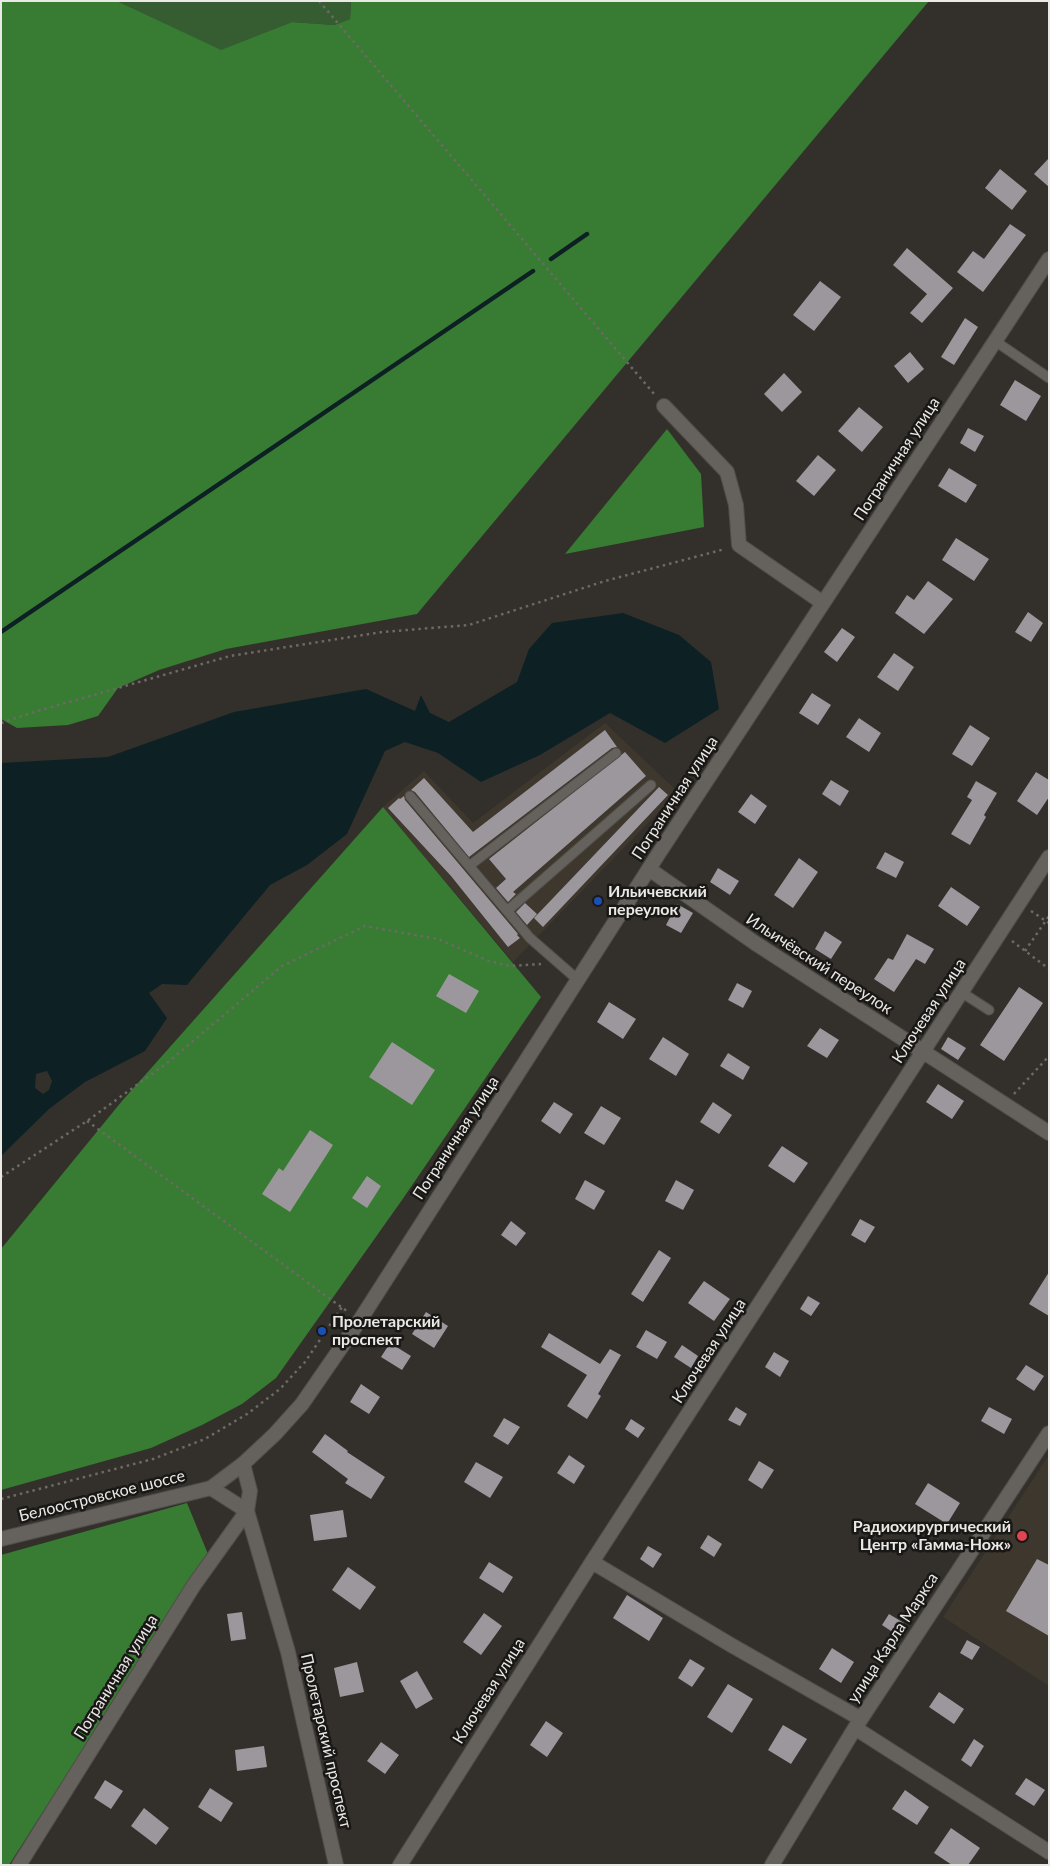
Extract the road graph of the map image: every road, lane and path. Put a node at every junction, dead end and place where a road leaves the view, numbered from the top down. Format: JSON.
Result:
{"nodes":[{"id":1,"x":319,"y":1,"type":"edge"},
{"id":2,"x":1049,"y":259,"type":"edge"},
{"id":3,"x":994,"y":341,"type":"junction"},
{"id":4,"x":1049,"y":378,"type":"edge"},
{"id":5,"x":664,"y":406,"type":"joint"},
{"id":6,"x":739,"y":545,"type":"junction"},
{"id":7,"x":824,"y":603,"type":"junction"},
{"id":8,"x":1,"y":723,"type":"edge"},
{"id":9,"x":616,"y":753,"type":"dead end"},
{"id":10,"x":651,"y":785,"type":"dead end"},
{"id":11,"x":410,"y":796,"type":"dead end"},
{"id":12,"x":1049,"y":857,"type":"edge"},
{"id":13,"x":469,"y":866,"type":"junction"},
{"id":14,"x":649,"y":869,"type":"junction"},
{"id":15,"x":1019,"y":903,"type":"junction"},
{"id":16,"x":507,"y":911,"type":"junction"},
{"id":17,"x":1049,"y":916,"type":"edge"},
{"id":18,"x":1047,"y":922,"type":"edge"},
{"id":19,"x":1000,"y":932,"type":"junction"},
{"id":20,"x":1026,"y":951,"type":"junction"},
{"id":21,"x":557,"y":964,"type":"junction"},
{"id":22,"x":1049,"y":969,"type":"edge"},
{"id":23,"x":578,"y":980,"type":"junction"},
{"id":24,"x":962,"y":992,"type":"junction"},
{"id":25,"x":989,"y":1010,"type":"dead end"},
{"id":26,"x":923,"y":1052,"type":"junction"},
{"id":27,"x":1049,"y":1056,"type":"edge"},
{"id":28,"x":1005,"y":1104,"type":"junction"},
{"id":29,"x":86,"y":1121,"type":"junction"},
{"id":30,"x":1049,"y":1133,"type":"edge"},
{"id":31,"x":1,"y":1177,"type":"edge"},
{"id":32,"x":342,"y":1307,"type":"junction"},
{"id":33,"x":360,"y":1320,"type":"junction"},
{"id":34,"x":1049,"y":1434,"type":"edge"},
{"id":35,"x":243,"y":1464,"type":"junction"},
{"id":36,"x":211,"y":1488,"type":"junction"},
{"id":37,"x":1,"y":1499,"type":"edge"},
{"id":38,"x":247,"y":1511,"type":"junction"},
{"id":39,"x":1,"y":1539,"type":"edge"},
{"id":40,"x":592,"y":1562,"type":"junction"},
{"id":41,"x":858,"y":1723,"type":"junction"},
{"id":42,"x":1049,"y":1852,"type":"edge"},
{"id":43,"x":19,"y":1865,"type":"edge"},
{"id":44,"x":336,"y":1865,"type":"edge"},
{"id":45,"x":400,"y":1865,"type":"edge"},
{"id":46,"x":772,"y":1865,"type":"edge"}],
"edges":[{"from":1,"to":5,"type":"path"},
{"from":2,"to":3,"type":"street","name":"Пограничная улица"},
{"from":3,"to":4,"type":"lane"},
{"from":3,"to":7,"type":"street","name":"Пограничная улица"},
{"from":5,"to":6,"type":"street"},
{"from":6,"to":7,"type":"street"},
{"from":6,"to":8,"type":"path"},
{"from":7,"to":14,"type":"street","name":"Пограничная улица"},
{"from":9,"to":13,"type":"lane"},
{"from":10,"to":16,"type":"lane"},
{"from":11,"to":13,"type":"lane"},
{"from":12,"to":15,"type":"street","name":"Ключевая улица"},
{"from":13,"to":16,"type":"lane"},
{"from":14,"to":23,"type":"street","name":"Пограничная улица"},
{"from":14,"to":26,"type":"street","name":"Ильичёвский переулок"},
{"from":15,"to":18,"type":"path"},
{"from":15,"to":19,"type":"street","name":"Ключевая улица"},
{"from":16,"to":21,"type":"lane"},
{"from":17,"to":18,"type":"path"},
{"from":18,"to":20,"type":"path"},
{"from":19,"to":20,"type":"path"},
{"from":19,"to":24,"type":"street","name":"Ключевая улица"},
{"from":20,"to":22,"type":"path"},
{"from":21,"to":23,"type":"lane"},
{"from":21,"to":29,"type":"path"},
{"from":23,"to":33,"type":"street","name":"Пограничная улица"},
{"from":24,"to":25,"type":"lane"},
{"from":24,"to":26,"type":"street","name":"Ключевая улица"},
{"from":26,"to":28,"type":"street","name":"Ильичёвский переулок"},
{"from":26,"to":40,"type":"street","name":"Ключевая улица"},
{"from":27,"to":28,"type":"path"},
{"from":28,"to":30,"type":"street","name":"Ильичёвский переулок"},
{"from":29,"to":31,"type":"path"},
{"from":29,"to":32,"type":"path"},
{"from":32,"to":33,"type":"path"},
{"from":32,"to":37,"type":"path"},
{"from":33,"to":35,"type":"street","name":"Пограничная улица"},
{"from":34,"to":41,"type":"street","name":"улица Карла Маркса"},
{"from":35,"to":36,"type":"street","name":"Пограничная улица"},
{"from":35,"to":38,"type":"street","name":"Пролетарский проспект"},
{"from":36,"to":38,"type":"street"},
{"from":36,"to":39,"type":"street","name":"Белоостровское шоссе"},
{"from":38,"to":43,"type":"street","name":"Пограничная улица"},
{"from":38,"to":44,"type":"street","name":"Пролетарский проспект"},
{"from":40,"to":41,"type":"street"},
{"from":40,"to":45,"type":"street","name":"Ключевая улица"},
{"from":41,"to":42,"type":"street"},
{"from":41,"to":46,"type":"street","name":"улица Карла Маркса"}]}
